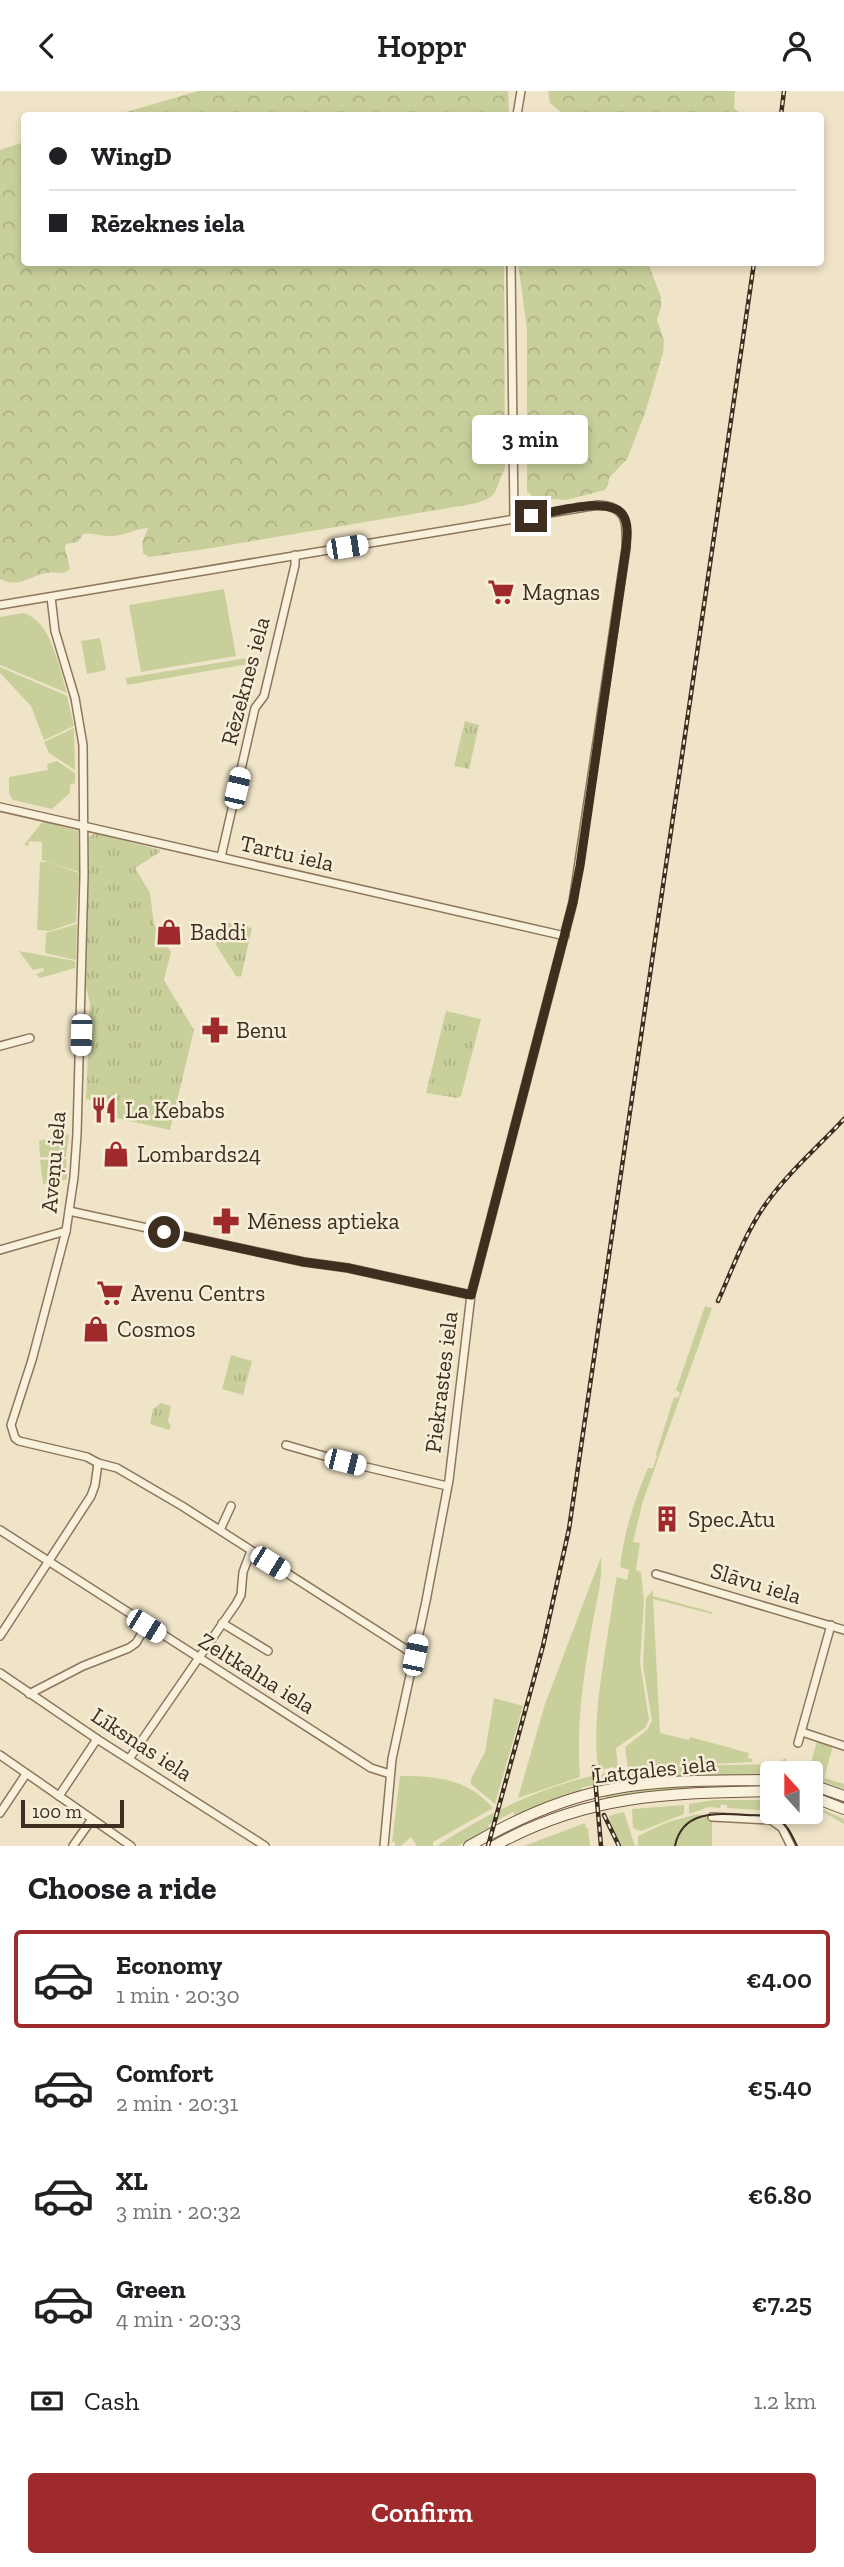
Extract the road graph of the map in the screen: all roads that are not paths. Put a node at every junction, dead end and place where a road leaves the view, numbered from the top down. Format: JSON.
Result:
{"nodes":[{"id":1,"x":521,"y":91,"type":"edge"},
{"id":2,"x":518,"y":112,"type":"edge"},
{"id":3,"x":511,"y":266,"type":"edge"},
{"id":4,"x":514,"y":519,"type":"junction"},
{"id":5,"x":295,"y":555,"type":"junction"},
{"id":6,"x":51,"y":597,"type":"junction"},
{"id":7,"x":0,"y":605,"type":"edge"},
{"id":8,"x":0,"y":807,"type":"edge"},
{"id":9,"x":84,"y":826,"type":"junction"},
{"id":10,"x":221,"y":857,"type":"junction"},
{"id":11,"x":565,"y":936,"type":"junction"},
{"id":12,"x":30,"y":1038,"type":"dead end"},
{"id":13,"x":0,"y":1046,"type":"edge"},
{"id":14,"x":69,"y":1211,"type":"junction"},
{"id":15,"x":66,"y":1231,"type":"junction"},
{"id":16,"x":0,"y":1250,"type":"edge"},
{"id":17,"x":471,"y":1295,"type":"junction"},
{"id":18,"x":286,"y":1445,"type":"dead end"},
{"id":19,"x":97,"y":1463,"type":"junction"},
{"id":20,"x":447,"y":1486,"type":"junction"},
{"id":21,"x":231,"y":1506,"type":"dead end"},
{"id":22,"x":0,"y":1530,"type":"edge"},
{"id":23,"x":220,"y":1531,"type":"junction"},
{"id":24,"x":251,"y":1551,"type":"junction"},
{"id":25,"x":49,"y":1562,"type":"junction"},
{"id":26,"x":656,"y":1574,"type":"dead end"},
{"id":27,"x":222,"y":1623,"type":"junction"},
{"id":28,"x":831,"y":1625,"type":"junction"},
{"id":29,"x":146,"y":1626,"type":"junction"},
{"id":30,"x":844,"y":1630,"type":"edge"},
{"id":31,"x":0,"y":1636,"type":"edge"},
{"id":32,"x":268,"y":1651,"type":"dead end"},
{"id":33,"x":415,"y":1655,"type":"junction"},
{"id":34,"x":200,"y":1660,"type":"junction"},
{"id":35,"x":0,"y":1673,"type":"edge"},
{"id":36,"x":29,"y":1694,"type":"junction"},
{"id":37,"x":802,"y":1732,"type":"junction"},
{"id":38,"x":97,"y":1739,"type":"junction"},
{"id":39,"x":798,"y":1743,"type":"dead end"},
{"id":40,"x":844,"y":1746,"type":"edge"},
{"id":41,"x":0,"y":1755,"type":"edge"},
{"id":42,"x":129,"y":1759,"type":"junction"},
{"id":43,"x":26,"y":1774,"type":"junction"},
{"id":44,"x":390,"y":1774,"type":"junction"},
{"id":45,"x":760,"y":1780,"type":"edge"},
{"id":46,"x":823,"y":1789,"type":"edge"},
{"id":47,"x":760,"y":1791,"type":"edge"},
{"id":48,"x":59,"y":1796,"type":"junction"},
{"id":49,"x":844,"y":1796,"type":"edge"},
{"id":50,"x":823,"y":1801,"type":"edge"},
{"id":51,"x":844,"y":1809,"type":"edge"},
{"id":52,"x":0,"y":1813,"type":"edge"},
{"id":53,"x":712,"y":1817,"type":"dead end"},
{"id":54,"x":92,"y":1819,"type":"junction"},
{"id":55,"x":73,"y":1846,"type":"edge"},
{"id":56,"x":131,"y":1846,"type":"edge"},
{"id":57,"x":265,"y":1846,"type":"edge"},
{"id":58,"x":384,"y":1846,"type":"edge"},
{"id":59,"x":469,"y":1846,"type":"edge"},
{"id":60,"x":494,"y":1846,"type":"edge"},
{"id":61,"x":791,"y":1846,"type":"edge"}],
"edges":[{"from":1,"to":2,"type":"street"},
{"from":3,"to":4,"type":"street"},
{"from":4,"to":5,"type":"street"},
{"from":4,"to":11,"type":"street","name":"Piekrastes iela"},
{"from":5,"to":6,"type":"street"},
{"from":5,"to":10,"type":"street","name":"Rēzeknes iela"},
{"from":6,"to":7,"type":"street"},
{"from":6,"to":9,"type":"street","name":"Aveņu iela"},
{"from":8,"to":9,"type":"street","name":"Tartu iela"},
{"from":9,"to":10,"type":"street","name":"Tartu iela"},
{"from":9,"to":14,"type":"street","name":"Aveņu iela"},
{"from":10,"to":11,"type":"street","name":"Tartu iela"},
{"from":11,"to":17,"type":"street","name":"Piekrastes iela"},
{"from":12,"to":13,"type":"street"},
{"from":14,"to":15,"type":"street","name":"Aveņu iela"},
{"from":14,"to":17,"type":"street"},
{"from":15,"to":16,"type":"street"},
{"from":15,"to":19,"type":"street","name":"Aveņu iela"},
{"from":17,"to":20,"type":"street","name":"Piekrastes iela"},
{"from":18,"to":20,"type":"street"},
{"from":19,"to":23,"type":"street","name":"Aveņu iela"},
{"from":19,"to":25,"type":"street"},
{"from":20,"to":33,"type":"street","name":"Piekrastes iela"},
{"from":21,"to":23,"type":"street"},
{"from":22,"to":25,"type":"street","name":"Zeltkalna iela"},
{"from":23,"to":24,"type":"street","name":"Aveņu iela"},
{"from":24,"to":27,"type":"street"},
{"from":24,"to":33,"type":"street","name":"Aveņu iela"},
{"from":25,"to":29,"type":"street","name":"Zeltkalna iela"},
{"from":25,"to":31,"type":"street"},
{"from":26,"to":28,"type":"street","name":"Slāvu iela"},
{"from":27,"to":32,"type":"street"},
{"from":27,"to":34,"type":"street"},
{"from":28,"to":30,"type":"street","name":"Slāvu iela"},
{"from":28,"to":37,"type":"street"},
{"from":29,"to":34,"type":"street","name":"Zeltkalna iela"},
{"from":29,"to":36,"type":"street"},
{"from":33,"to":44,"type":"street","name":"Piekrastes iela"},
{"from":34,"to":42,"type":"street"},
{"from":34,"to":44,"type":"street","name":"Zeltkalna iela"},
{"from":35,"to":36,"type":"street","name":"Līksnas iela"},
{"from":36,"to":38,"type":"street","name":"Līksnas iela"},
{"from":37,"to":39,"type":"street"},
{"from":37,"to":40,"type":"street"},
{"from":38,"to":42,"type":"street","name":"Līksnas iela"},
{"from":38,"to":48,"type":"street"},
{"from":41,"to":43,"type":"street"},
{"from":42,"to":57,"type":"street","name":"Līksnas iela"},
{"from":43,"to":48,"type":"street"},
{"from":43,"to":52,"type":"street"},
{"from":44,"to":58,"type":"street","name":"Piekrastes iela"},
{"from":45,"to":59,"type":"street","name":"Latgales iela"},
{"from":46,"to":49,"type":"street"},
{"from":47,"to":60,"type":"street","name":"Latgales iela"},
{"from":48,"to":54,"type":"street"},
{"from":50,"to":51,"type":"street"},
{"from":53,"to":61,"type":"street"},
{"from":54,"to":55,"type":"street"},
{"from":54,"to":56,"type":"street"}]}
